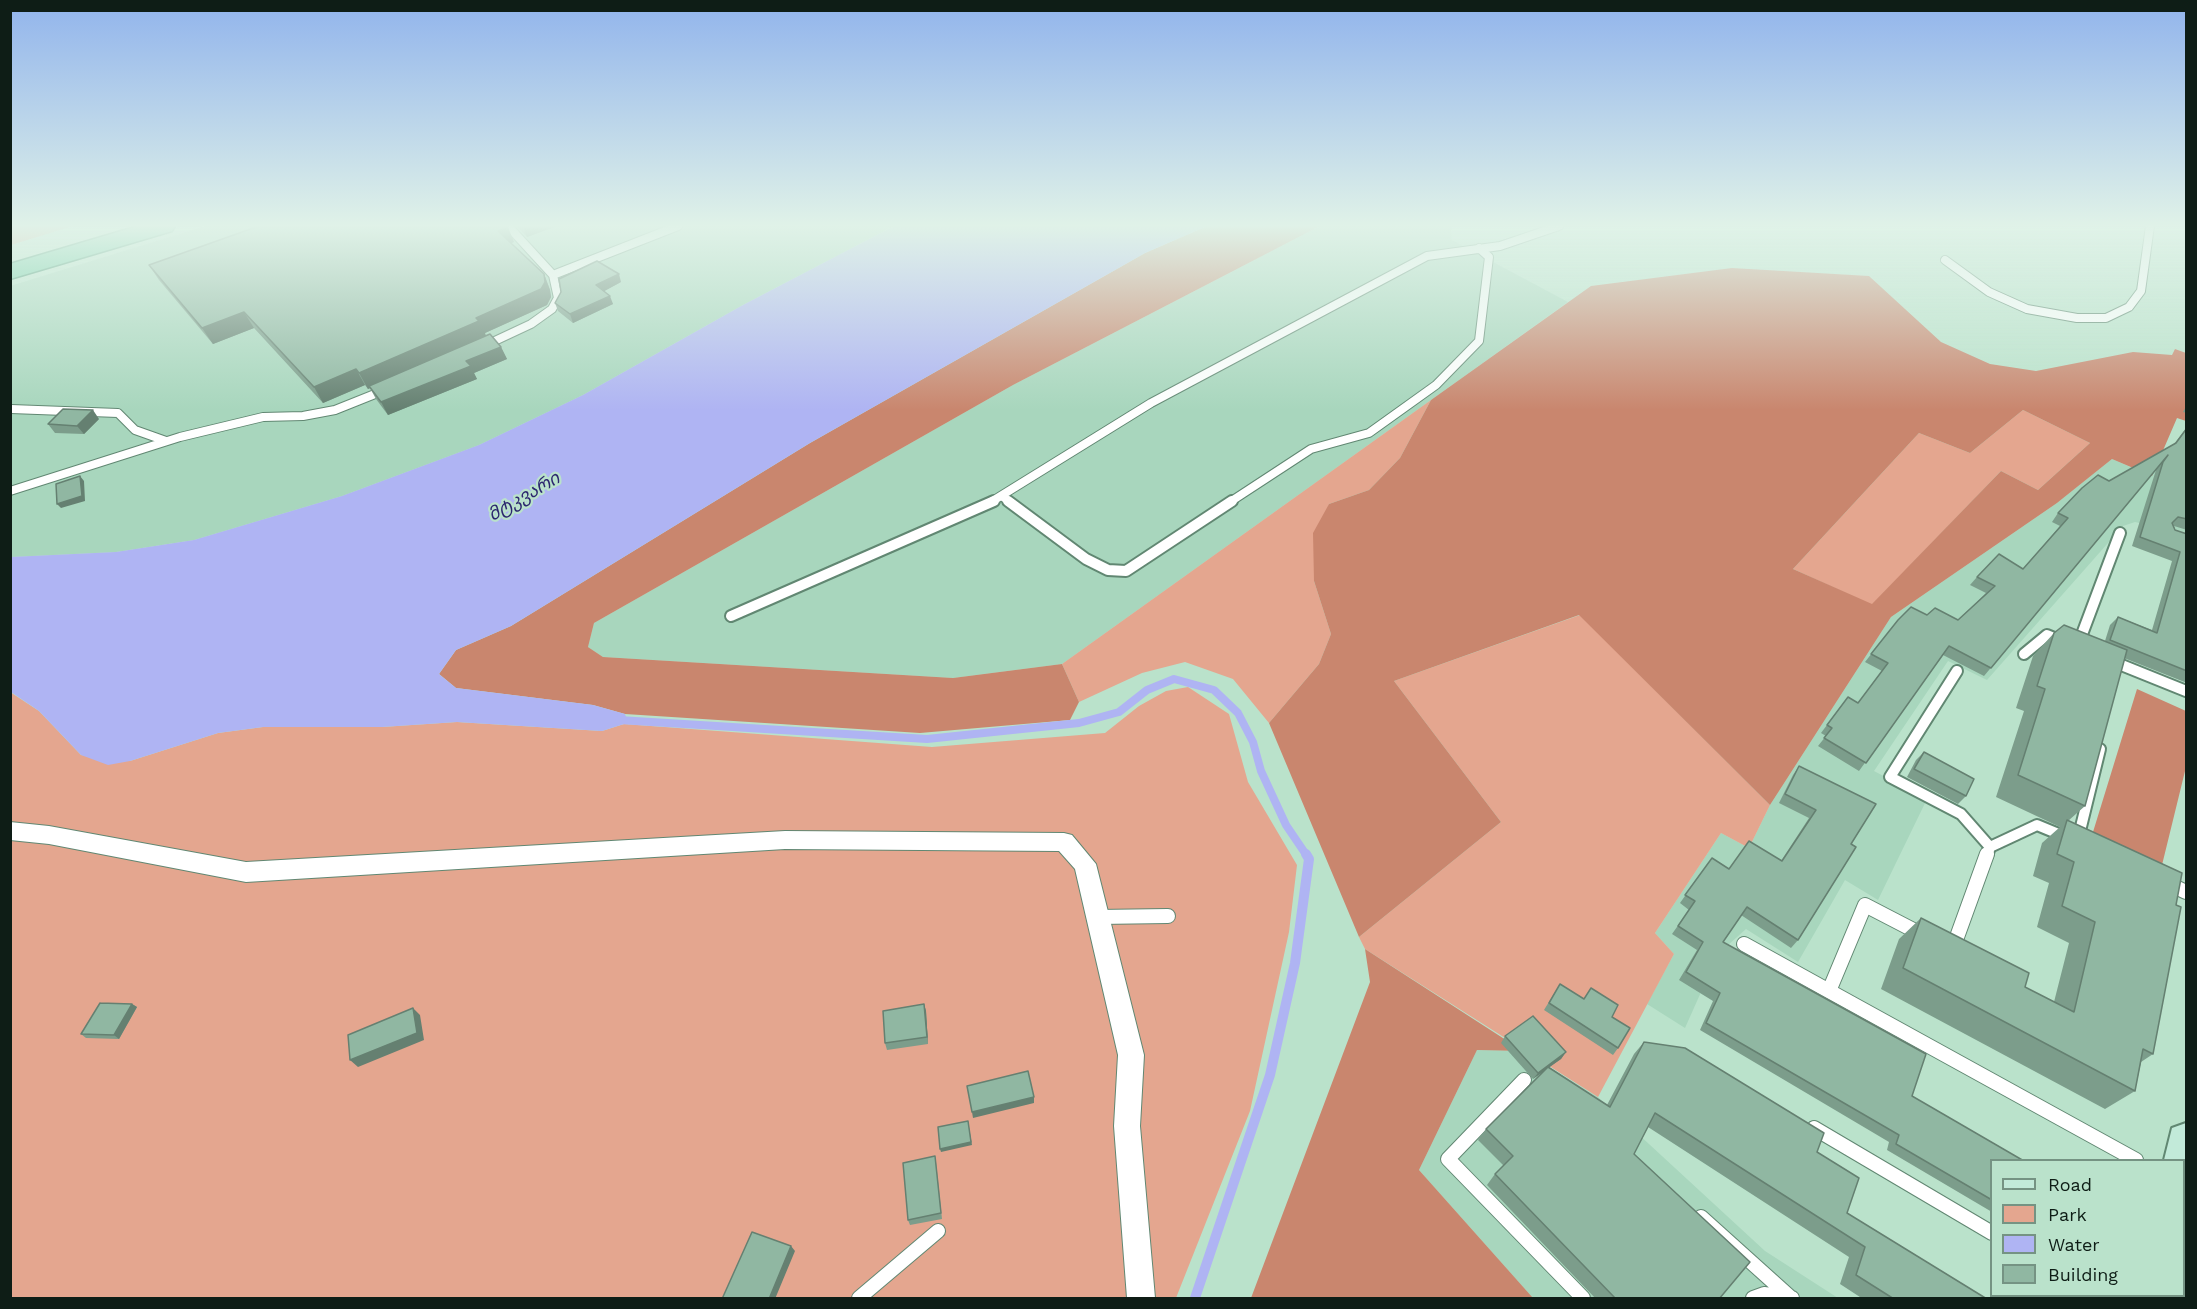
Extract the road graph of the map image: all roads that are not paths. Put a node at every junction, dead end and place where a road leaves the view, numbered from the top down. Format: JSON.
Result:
{"nodes":[{"id":1,"x":556,"y":287,"type":"edge"},
{"id":2,"x":1369,"y":287,"type":"edge"},
{"id":3,"x":1485,"y":287,"type":"edge"},
{"id":4,"x":1982,"y":287,"type":"edge"},
{"id":5,"x":2142,"y":287,"type":"edge"},
{"id":6,"x":478,"y":348,"type":"edge"},
{"id":7,"x":393,"y":387,"type":"edge"},
{"id":8,"x":11,"y":409,"type":"edge"},
{"id":9,"x":166,"y":441,"type":"junction"},
{"id":10,"x":10,"y":491,"type":"edge"},
{"id":11,"x":1003,"y":497,"type":"junction"},
{"id":12,"x":2120,"y":533,"type":"dead end"},
{"id":13,"x":731,"y":616,"type":"dead end"},
{"id":14,"x":2077,"y":647,"type":"junction"},
{"id":15,"x":2088,"y":652,"type":"edge"},
{"id":16,"x":2024,"y":654,"type":"dead end"},
{"id":17,"x":2099,"y":656,"type":"edge"},
{"id":18,"x":1957,"y":671,"type":"dead end"},
{"id":19,"x":2187,"y":691,"type":"edge"},
{"id":20,"x":2104,"y":731,"type":"edge"},
{"id":21,"x":10,"y":831,"type":"edge"},
{"id":22,"x":1990,"y":847,"type":"junction"},
{"id":23,"x":2157,"y":878,"type":"edge"},
{"id":24,"x":2187,"y":892,"type":"edge"},
{"id":25,"x":1168,"y":916,"type":"dead end"},
{"id":26,"x":1098,"y":917,"type":"junction"},
{"id":27,"x":1744,"y":944,"type":"dead end"},
{"id":28,"x":1829,"y":991,"type":"junction"},
{"id":29,"x":1524,"y":1080,"type":"dead end"},
{"id":30,"x":1800,"y":1120,"type":"edge"},
{"id":31,"x":2187,"y":1142,"type":"edge"},
{"id":32,"x":2132,"y":1159,"type":"edge"},
{"id":33,"x":2183,"y":1159,"type":"edge"},
{"id":34,"x":1690,"y":1207,"type":"edge"},
{"id":35,"x":938,"y":1231,"type":"dead end"},
{"id":36,"x":1990,"y":1232,"type":"edge"},
{"id":37,"x":1792,"y":1298,"type":"edge"},
{"id":38,"x":859,"y":1299,"type":"edge"},
{"id":39,"x":1141,"y":1299,"type":"edge"},
{"id":40,"x":1582,"y":1299,"type":"edge"},
{"id":41,"x":1753,"y":1299,"type":"edge"}],
"edges":[{"from":1,"to":6,"type":"lane"},
{"from":2,"to":11,"type":"lane"},
{"from":3,"to":11,"type":"lane"},
{"from":4,"to":5,"type":"lane"},
{"from":7,"to":9,"type":"lane"},
{"from":8,"to":9,"type":"lane"},
{"from":9,"to":10,"type":"lane"},
{"from":11,"to":13,"type":"lane"},
{"from":12,"to":14,"type":"lane"},
{"from":14,"to":15,"type":"lane"},
{"from":14,"to":16,"type":"lane"},
{"from":17,"to":19,"type":"lane"},
{"from":18,"to":22,"type":"lane"},
{"from":20,"to":22,"type":"lane"},
{"from":21,"to":26,"type":"street"},
{"from":22,"to":28,"type":"lane"},
{"from":23,"to":24,"type":"lane"},
{"from":25,"to":26,"type":"lane"},
{"from":26,"to":39,"type":"street"},
{"from":27,"to":28,"type":"lane"},
{"from":28,"to":32,"type":"lane"},
{"from":29,"to":40,"type":"lane"},
{"from":30,"to":36,"type":"lane"},
{"from":31,"to":33,"type":"main road"},
{"from":34,"to":37,"type":"lane"},
{"from":35,"to":38,"type":"lane"},
{"from":37,"to":41,"type":"lane"}]}
